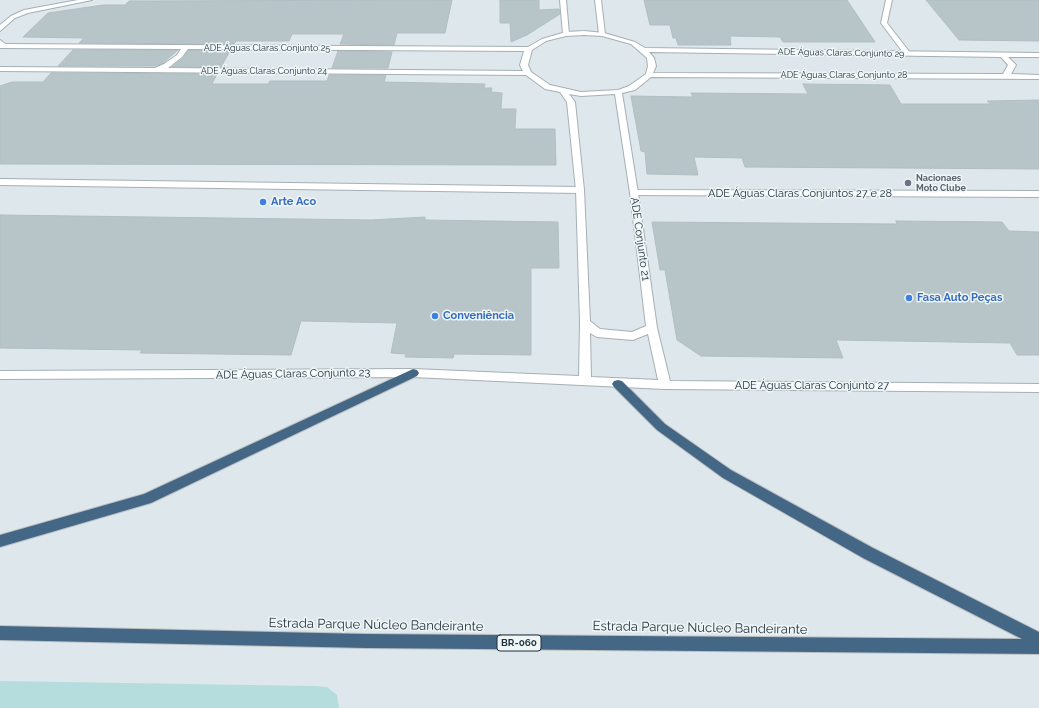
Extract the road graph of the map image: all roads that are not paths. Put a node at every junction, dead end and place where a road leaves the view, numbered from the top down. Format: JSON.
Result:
{"nodes":[{"id":1,"x":89,"y":0,"type":"edge"},
{"id":2,"x":563,"y":0,"type":"edge"},
{"id":3,"x":598,"y":0,"type":"edge"},
{"id":4,"x":889,"y":0,"type":"edge"},
{"id":5,"x":0,"y":29,"type":"edge"},
{"id":6,"x":566,"y":34,"type":"junction"},
{"id":7,"x":602,"y":34,"type":"junction"},
{"id":8,"x":2,"y":44,"type":"edge"},
{"id":9,"x":185,"y":48,"type":"junction"},
{"id":10,"x":529,"y":50,"type":"junction"},
{"id":11,"x":643,"y":50,"type":"junction"},
{"id":12,"x":0,"y":51,"type":"edge"},
{"id":13,"x":907,"y":54,"type":"junction"},
{"id":14,"x":1002,"y":54,"type":"junction"},
{"id":15,"x":1039,"y":56,"type":"edge"},
{"id":16,"x":0,"y":69,"type":"edge"},
{"id":17,"x":156,"y":70,"type":"junction"},
{"id":18,"x":528,"y":73,"type":"junction"},
{"id":19,"x":649,"y":75,"type":"junction"},
{"id":20,"x":1006,"y":76,"type":"junction"},
{"id":21,"x":1039,"y":77,"type":"edge"},
{"id":22,"x":564,"y":92,"type":"junction"},
{"id":23,"x":618,"y":92,"type":"junction"},
{"id":24,"x":0,"y":182,"type":"edge"},
{"id":25,"x":580,"y":190,"type":"junction"},
{"id":26,"x":634,"y":193,"type":"junction"},
{"id":27,"x":1039,"y":194,"type":"edge"},
{"id":28,"x":585,"y":322,"type":"junction"},
{"id":29,"x":652,"y":328,"type":"junction"},
{"id":30,"x":413,"y":373,"type":"junction"},
{"id":31,"x":0,"y":375,"type":"edge"},
{"id":32,"x":585,"y":381,"type":"junction"},
{"id":33,"x":618,"y":384,"type":"junction"},
{"id":34,"x":665,"y":385,"type":"junction"},
{"id":35,"x":1039,"y":388,"type":"edge"},
{"id":36,"x":0,"y":541,"type":"edge"},
{"id":37,"x":0,"y":633,"type":"edge"},
{"id":38,"x":1039,"y":640,"type":"edge"},
{"id":39,"x":1039,"y":648,"type":"edge"}],
"edges":[{"from":1,"to":5,"type":"street"},
{"from":2,"to":6,"type":"street"},
{"from":3,"to":7,"type":"street"},
{"from":4,"to":13,"type":"street"},
{"from":6,"to":7,"type":"street"},
{"from":6,"to":10,"type":"street"},
{"from":7,"to":11,"type":"street"},
{"from":8,"to":9,"type":"street","name":"ADE Águas Claras Conjunto 25"},
{"from":8,"to":12,"type":"street"},
{"from":9,"to":10,"type":"street","name":"ADE Águas Claras Conjunto 25"},
{"from":9,"to":17,"type":"street"},
{"from":10,"to":18,"type":"street"},
{"from":11,"to":13,"type":"street","name":"ADE Águas Claras Conjunto 29"},
{"from":11,"to":19,"type":"street"},
{"from":13,"to":14,"type":"street","name":"ADE Águas Claras Conjunto 29"},
{"from":14,"to":15,"type":"street","name":"ADE Águas Claras Conjunto 29"},
{"from":14,"to":20,"type":"street"},
{"from":16,"to":17,"type":"street","name":"ADE Águas Claras Conjunto 24"},
{"from":17,"to":18,"type":"street","name":"ADE Águas Claras Conjunto 24"},
{"from":18,"to":22,"type":"street"},
{"from":19,"to":20,"type":"street","name":"ADE Águas Claras Conjunto 28"},
{"from":19,"to":23,"type":"street"},
{"from":20,"to":21,"type":"street","name":"ADE Águas Claras Conjunto 28"},
{"from":22,"to":23,"type":"street"},
{"from":22,"to":25,"type":"street"},
{"from":23,"to":26,"type":"street","name":"ADE Conjunto 21"},
{"from":24,"to":25,"type":"street"},
{"from":25,"to":28,"type":"street"},
{"from":26,"to":27,"type":"street","name":"ADE Águas Claras Conjuntos 27 e 28"},
{"from":26,"to":29,"type":"street","name":"ADE Conjunto 21"},
{"from":28,"to":29,"type":"street"},
{"from":28,"to":32,"type":"street"},
{"from":29,"to":34,"type":"street","name":"ADE Conjunto 21"},
{"from":30,"to":31,"type":"street","name":"ADE Águas Claras Conjunto 23"},
{"from":30,"to":32,"type":"street","name":"ADE Águas Claras Conjunto 23"},
{"from":30,"to":36,"type":"highway"},
{"from":32,"to":33,"type":"street","name":"ADE Águas Claras Conjunto 27"},
{"from":33,"to":34,"type":"street","name":"ADE Águas Claras Conjunto 27"},
{"from":33,"to":38,"type":"highway"},
{"from":34,"to":35,"type":"street","name":"ADE Águas Claras Conjunto 27"},
{"from":37,"to":39,"type":"highway","name":"Estrada Parque Núcleo Bandeirante","number":"BR-060"}]}
